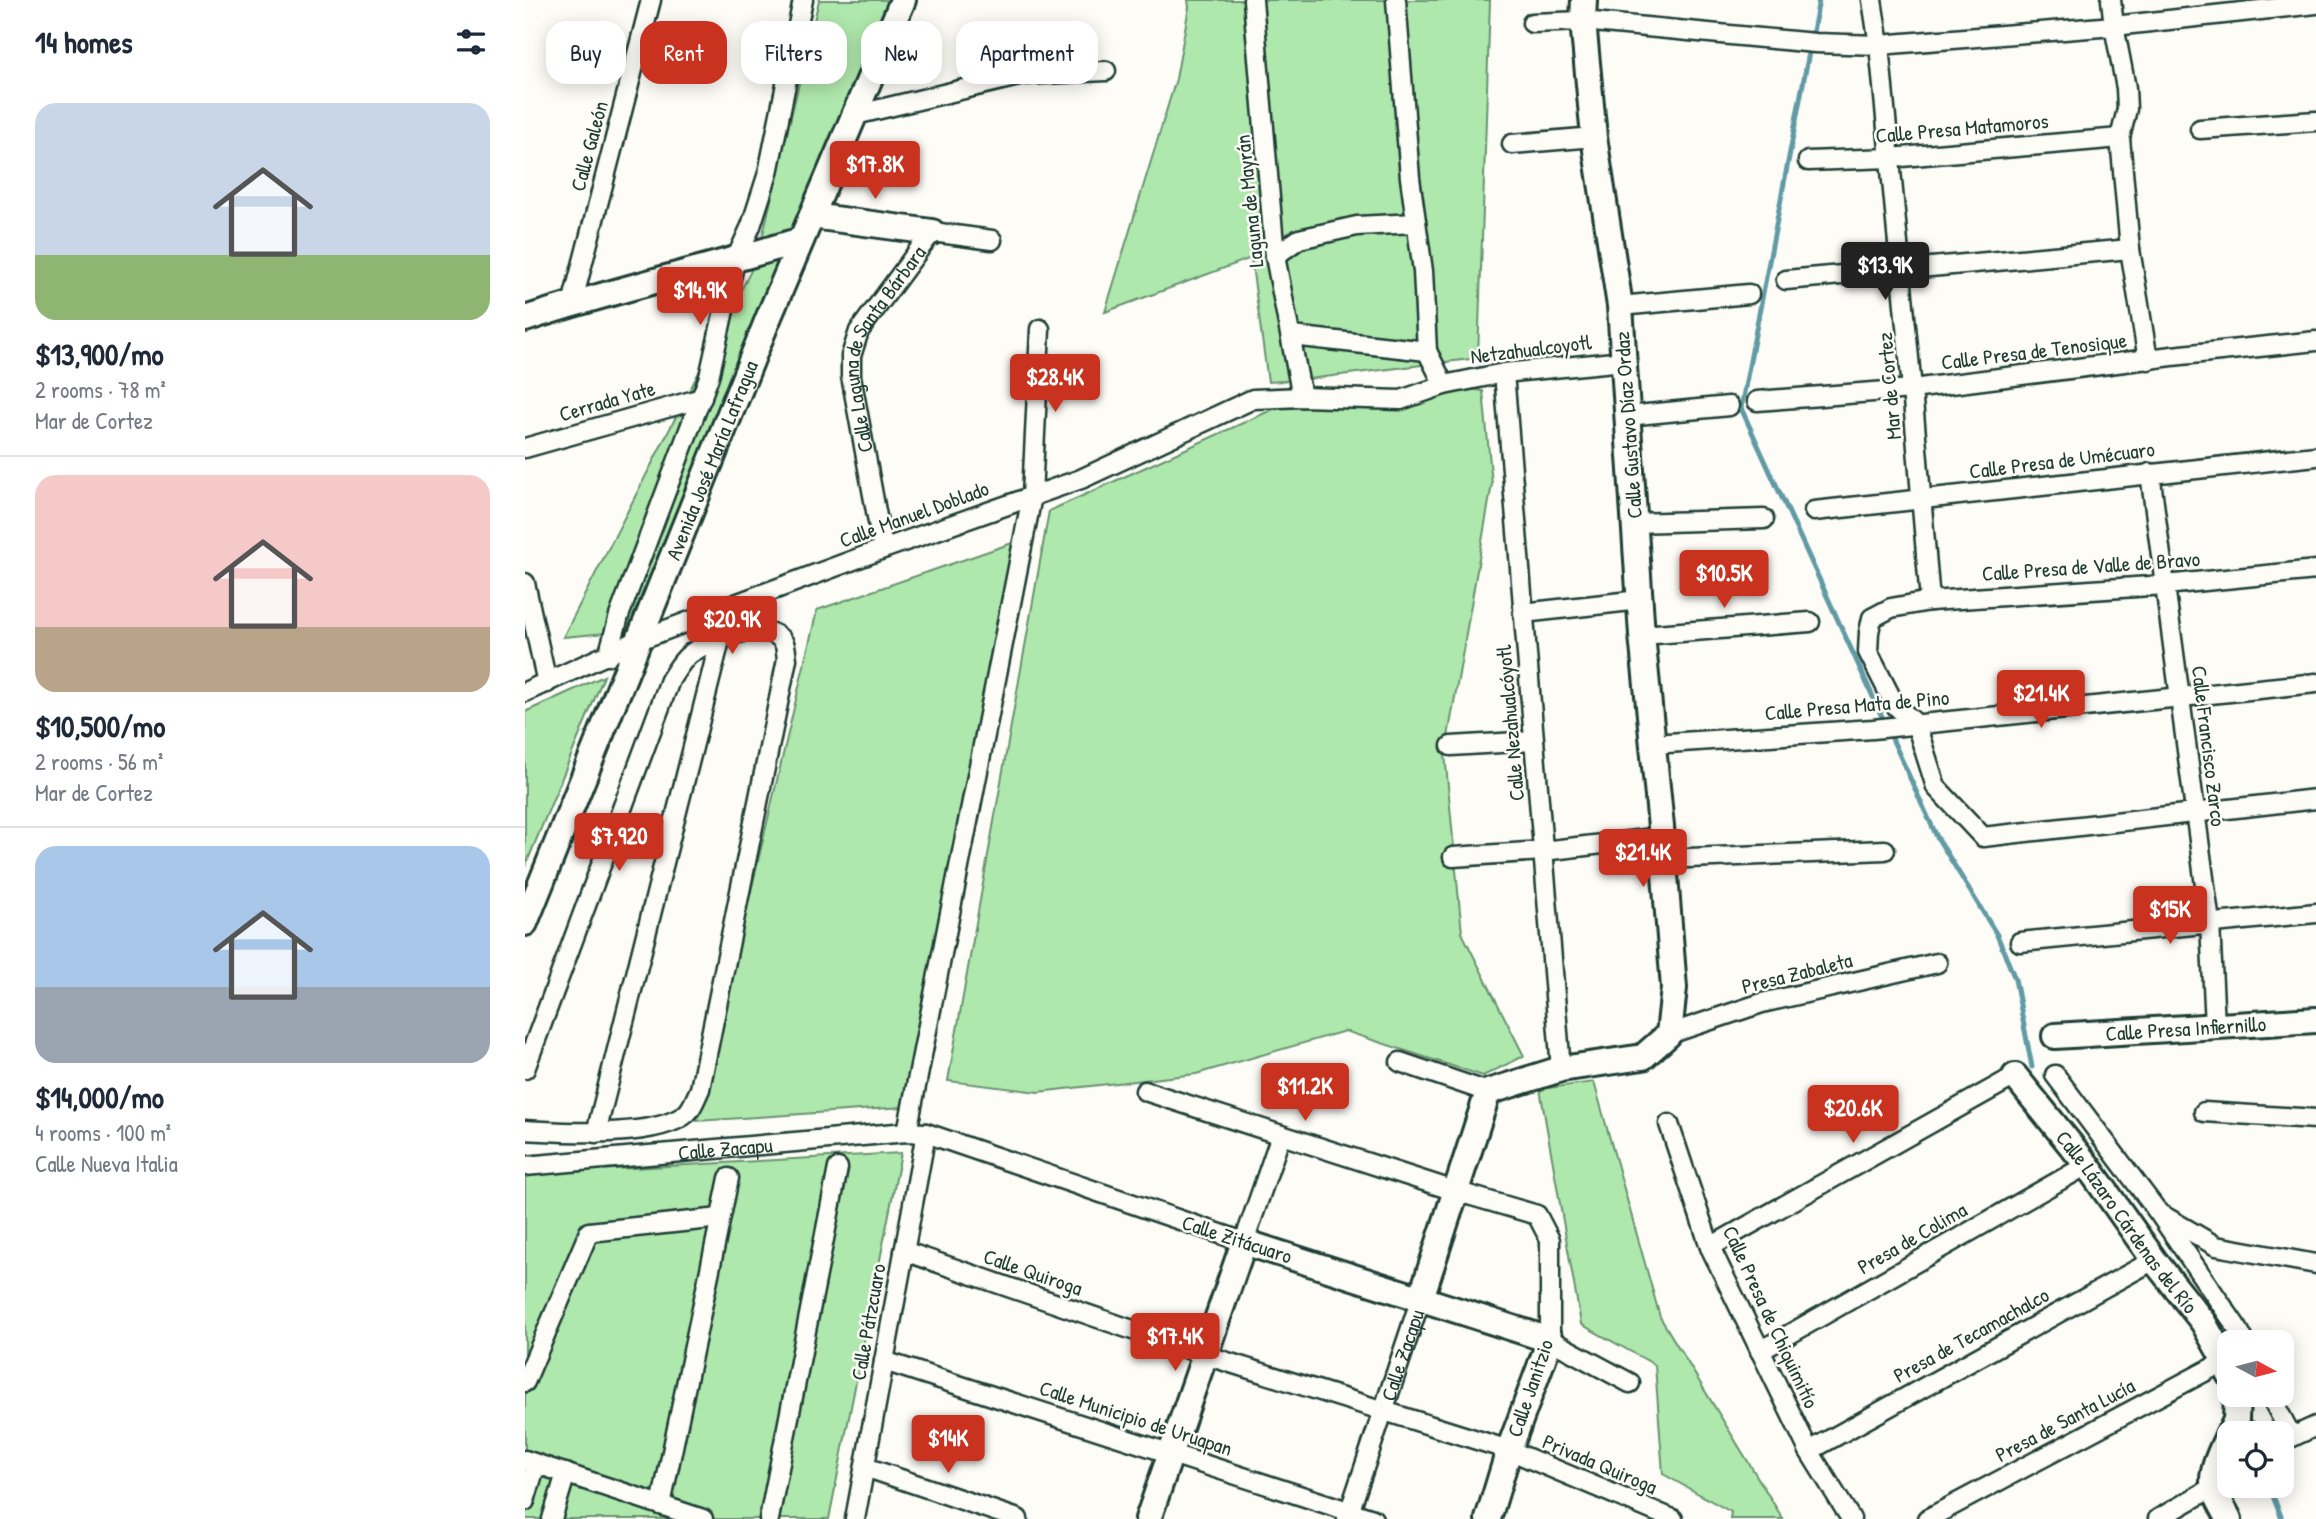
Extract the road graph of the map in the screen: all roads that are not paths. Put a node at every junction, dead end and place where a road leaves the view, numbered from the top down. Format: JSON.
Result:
{"nodes":[{"id":1,"x":650,"y":0,"type":"edge"},
{"id":2,"x":803,"y":0,"type":"edge"},
{"id":3,"x":903,"y":0,"type":"edge"},
{"id":4,"x":1253,"y":0,"type":"edge"},
{"id":5,"x":1396,"y":0,"type":"edge"},
{"id":6,"x":1872,"y":0,"type":"edge"},
{"id":7,"x":2111,"y":0,"type":"edge"},
{"id":8,"x":2316,"y":4,"type":"edge"},
{"id":9,"x":1583,"y":11,"type":"edge"},
{"id":10,"x":1532,"y":23,"type":"dead end"},
{"id":11,"x":2114,"y":26,"type":"junction"},
{"id":12,"x":1879,"y":45,"type":"junction"},
{"id":13,"x":1106,"y":71,"type":"dead end"},
{"id":14,"x":855,"y":114,"type":"junction"},
{"id":15,"x":2316,"y":121,"type":"edge"},
{"id":16,"x":2200,"y":129,"type":"dead end"},
{"id":17,"x":1594,"y":137,"type":"junction"},
{"id":18,"x":2120,"y":138,"type":"junction"},
{"id":19,"x":1512,"y":144,"type":"dead end"},
{"id":20,"x":1890,"y":158,"type":"junction"},
{"id":21,"x":1808,"y":161,"type":"dead end"},
{"id":22,"x":812,"y":216,"type":"junction"},
{"id":23,"x":1416,"y":223,"type":"junction"},
{"id":24,"x":932,"y":232,"type":"junction"},
{"id":25,"x":801,"y":240,"type":"junction"},
{"id":26,"x":992,"y":240,"type":"dead end"},
{"id":27,"x":2130,"y":249,"type":"junction"},
{"id":28,"x":1275,"y":256,"type":"junction"},
{"id":29,"x":734,"y":261,"type":"junction"},
{"id":30,"x":1901,"y":270,"type":"junction"},
{"id":31,"x":1786,"y":280,"type":"dead end"},
{"id":32,"x":1749,"y":294,"type":"dead end"},
{"id":33,"x":572,"y":304,"type":"junction"},
{"id":34,"x":1619,"y":306,"type":"junction"},
{"id":35,"x":525,"y":319,"type":"edge"},
{"id":36,"x":1040,"y":330,"type":"dead end"},
{"id":37,"x":1292,"y":336,"type":"junction"},
{"id":38,"x":2316,"y":341,"type":"edge"},
{"id":39,"x":1427,"y":351,"type":"junction"},
{"id":40,"x":2148,"y":360,"type":"junction"},
{"id":41,"x":1624,"y":361,"type":"junction"},
{"id":42,"x":1504,"y":373,"type":"junction"},
{"id":43,"x":1444,"y":385,"type":"junction"},
{"id":44,"x":1912,"y":389,"type":"junction"},
{"id":45,"x":1302,"y":397,"type":"junction"},
{"id":46,"x":1321,"y":397,"type":"joint"},
{"id":47,"x":702,"y":398,"type":"junction"},
{"id":48,"x":1757,"y":401,"type":"dead end"},
{"id":49,"x":1729,"y":406,"type":"dead end"},
{"id":50,"x":1627,"y":416,"type":"junction"},
{"id":51,"x":525,"y":448,"type":"edge"},
{"id":52,"x":2316,"y":456,"type":"edge"},
{"id":53,"x":2150,"y":473,"type":"junction"},
{"id":54,"x":1032,"y":496,"type":"junction"},
{"id":55,"x":1922,"y":499,"type":"junction"},
{"id":56,"x":1814,"y":511,"type":"dead end"},
{"id":57,"x":1764,"y":520,"type":"dead end"},
{"id":58,"x":1634,"y":523,"type":"junction"},
{"id":59,"x":883,"y":549,"type":"junction"},
{"id":60,"x":2316,"y":570,"type":"edge"},
{"id":61,"x":525,"y":583,"type":"edge"},
{"id":62,"x":2165,"y":585,"type":"junction"},
{"id":63,"x":1640,"y":600,"type":"junction"},
{"id":64,"x":1930,"y":601,"type":"junction"},
{"id":65,"x":733,"y":605,"type":"junction"},
{"id":66,"x":1523,"y":613,"type":"junction"},
{"id":67,"x":1810,"y":622,"type":"dead end"},
{"id":68,"x":1642,"y":635,"type":"junction"},
{"id":69,"x":728,"y":637,"type":"junction"},
{"id":70,"x":639,"y":640,"type":"junction"},
{"id":71,"x":608,"y":656,"type":"junction"},
{"id":72,"x":2316,"y":682,"type":"edge"},
{"id":73,"x":547,"y":683,"type":"junction"},
{"id":74,"x":525,"y":692,"type":"edge"},
{"id":75,"x":2180,"y":696,"type":"junction"},
{"id":76,"x":1908,"y":725,"type":"junction"},
{"id":77,"x":1534,"y":741,"type":"junction"},
{"id":78,"x":1653,"y":744,"type":"junction"},
{"id":79,"x":1451,"y":746,"type":"dead end"},
{"id":80,"x":2316,"y":799,"type":"edge"},
{"id":81,"x":2195,"y":813,"type":"junction"},
{"id":82,"x":1663,"y":848,"type":"junction"},
{"id":83,"x":1885,"y":850,"type":"dead end"},
{"id":84,"x":1543,"y":851,"type":"junction"},
{"id":85,"x":1453,"y":857,"type":"dead end"},
{"id":86,"x":2316,"y":913,"type":"edge"},
{"id":87,"x":525,"y":923,"type":"edge"},
{"id":88,"x":2210,"y":923,"type":"junction"},
{"id":89,"x":2020,"y":942,"type":"dead end"},
{"id":90,"x":1937,"y":963,"type":"dead end"},
{"id":91,"x":2316,"y":1020,"type":"edge"},
{"id":92,"x":2215,"y":1026,"type":"junction"},
{"id":93,"x":1669,"y":1034,"type":"junction"},
{"id":94,"x":2055,"y":1036,"type":"dead end"},
{"id":95,"x":1400,"y":1062,"type":"dead end"},
{"id":96,"x":525,"y":1069,"type":"edge"},
{"id":97,"x":1561,"y":1069,"type":"junction"},
{"id":98,"x":2055,"y":1074,"type":"dead end"},
{"id":99,"x":2015,"y":1076,"type":"joint"},
{"id":100,"x":1145,"y":1091,"type":"dead end"},
{"id":101,"x":1488,"y":1092,"type":"junction"},
{"id":102,"x":2204,"y":1112,"type":"dead end"},
{"id":103,"x":2316,"y":1119,"type":"edge"},
{"id":104,"x":1669,"y":1124,"type":"dead end"},
{"id":105,"x":525,"y":1130,"type":"edge"},
{"id":106,"x":907,"y":1132,"type":"junction"},
{"id":107,"x":596,"y":1133,"type":"junction"},
{"id":108,"x":926,"y":1133,"type":"junction"},
{"id":109,"x":1281,"y":1135,"type":"junction"},
{"id":110,"x":525,"y":1166,"type":"edge"},
{"id":111,"x":2087,"y":1166,"type":"junction"},
{"id":112,"x":838,"y":1168,"type":"dead end"},
{"id":113,"x":729,"y":1178,"type":"dead end"},
{"id":114,"x":1455,"y":1191,"type":"junction"},
{"id":115,"x":2158,"y":1212,"type":"junction"},
{"id":116,"x":720,"y":1218,"type":"junction"},
{"id":117,"x":1244,"y":1242,"type":"junction"},
{"id":118,"x":1710,"y":1247,"type":"junction"},
{"id":119,"x":904,"y":1251,"type":"junction"},
{"id":120,"x":2154,"y":1260,"type":"junction"},
{"id":121,"x":2316,"y":1264,"type":"edge"},
{"id":122,"x":1421,"y":1298,"type":"junction"},
{"id":123,"x":2239,"y":1330,"type":"edge"},
{"id":124,"x":1550,"y":1340,"type":"junction"},
{"id":125,"x":2217,"y":1348,"type":"edge"},
{"id":126,"x":1760,"y":1351,"type":"junction"},
{"id":127,"x":1205,"y":1355,"type":"junction"},
{"id":128,"x":884,"y":1361,"type":"junction"},
{"id":129,"x":2217,"y":1372,"type":"edge"},
{"id":130,"x":525,"y":1382,"type":"edge"},
{"id":131,"x":1630,"y":1382,"type":"dead end"},
{"id":132,"x":1383,"y":1411,"type":"junction"},
{"id":133,"x":2316,"y":1426,"type":"edge"},
{"id":134,"x":2294,"y":1434,"type":"edge"},
{"id":135,"x":1509,"y":1450,"type":"junction"},
{"id":136,"x":1809,"y":1451,"type":"junction"},
{"id":137,"x":1171,"y":1453,"type":"junction"},
{"id":138,"x":531,"y":1462,"type":"edge"},
{"id":139,"x":2217,"y":1466,"type":"edge"},
{"id":140,"x":865,"y":1467,"type":"junction"},
{"id":141,"x":566,"y":1473,"type":"junction"},
{"id":142,"x":2213,"y":1487,"type":"junction"},
{"id":143,"x":525,"y":1501,"type":"edge"},
{"id":144,"x":661,"y":1505,"type":"junction"},
{"id":145,"x":1349,"y":1515,"type":"edge"},
{"id":146,"x":552,"y":1519,"type":"edge"},
{"id":147,"x":703,"y":1519,"type":"edge"},
{"id":148,"x":769,"y":1519,"type":"edge"},
{"id":149,"x":855,"y":1519,"type":"edge"},
{"id":150,"x":1018,"y":1519,"type":"edge"},
{"id":151,"x":1148,"y":1519,"type":"edge"},
{"id":152,"x":1373,"y":1519,"type":"edge"},
{"id":153,"x":1487,"y":1519,"type":"edge"},
{"id":154,"x":1673,"y":1519,"type":"edge"},
{"id":155,"x":1851,"y":1519,"type":"edge"},
{"id":156,"x":1927,"y":1519,"type":"edge"},
{"id":157,"x":2158,"y":1519,"type":"edge"},
{"id":158,"x":2229,"y":1519,"type":"edge"}],
"edges":[{"from":1,"to":33,"type":"street","name":"Calle Galeón"},
{"from":2,"to":29,"type":"street","name":"Avenida José María Lafragua"},
{"from":3,"to":14,"type":"street","name":"Avenida José María Lafragua"},
{"from":4,"to":28,"type":"street","name":"Laguna de Mayrán"},
{"from":5,"to":23,"type":"street"},
{"from":6,"to":12,"type":"street","name":"Mar de Cortez"},
{"from":7,"to":11,"type":"street"},
{"from":8,"to":11,"type":"street"},
{"from":9,"to":10,"type":"street"},
{"from":9,"to":12,"type":"street"},
{"from":9,"to":17,"type":"street","name":"Calle Gustavo Díaz Ordaz"},
{"from":11,"to":12,"type":"street"},
{"from":11,"to":18,"type":"street"},
{"from":12,"to":20,"type":"street","name":"Mar de Cortez"},
{"from":13,"to":14,"type":"street"},
{"from":14,"to":22,"type":"street","name":"Avenida José María Lafragua"},
{"from":15,"to":16,"type":"street"},
{"from":17,"to":19,"type":"street"},
{"from":17,"to":34,"type":"street","name":"Calle Gustavo Díaz Ordaz"},
{"from":18,"to":20,"type":"street","name":"Calle Presa Matamoros"},
{"from":18,"to":27,"type":"street"},
{"from":20,"to":21,"type":"street","name":"Calle Presa Matamoros"},
{"from":20,"to":30,"type":"street","name":"Mar de Cortez"},
{"from":22,"to":24,"type":"street","name":"Calle Laguna de Santa Bárbara"},
{"from":22,"to":25,"type":"street","name":"Avenida José María Lafragua"},
{"from":23,"to":28,"type":"street"},
{"from":23,"to":39,"type":"street"},
{"from":24,"to":26,"type":"street"},
{"from":24,"to":59,"type":"street","name":"Calle Laguna de Santa Bárbara"},
{"from":25,"to":29,"type":"street"},
{"from":25,"to":70,"type":"street","name":"Avenida José María Lafragua"},
{"from":27,"to":30,"type":"street"},
{"from":27,"to":40,"type":"street"},
{"from":28,"to":37,"type":"street","name":"Laguna de Mayrán"},
{"from":29,"to":33,"type":"street"},
{"from":29,"to":47,"type":"street","name":"Avenida José María Lafragua"},
{"from":30,"to":31,"type":"street"},
{"from":30,"to":44,"type":"street","name":"Mar de Cortez"},
{"from":32,"to":34,"type":"street"},
{"from":33,"to":35,"type":"street"},
{"from":34,"to":41,"type":"street","name":"Calle Gustavo Díaz Ordaz"},
{"from":36,"to":54,"type":"street"},
{"from":37,"to":39,"type":"street"},
{"from":37,"to":45,"type":"street","name":"Laguna de Mayrán"},
{"from":38,"to":40,"type":"street","name":"Calle Presa de Tenosique"},
{"from":39,"to":43,"type":"street"},
{"from":40,"to":44,"type":"street","name":"Calle Presa de Tenosique"},
{"from":41,"to":42,"type":"street","name":"Netzahualcoyotl"},
{"from":41,"to":50,"type":"street","name":"Calle Gustavo Díaz Ordaz"},
{"from":42,"to":43,"type":"street","name":"Netzahualcoyotl"},
{"from":42,"to":66,"type":"street","name":"Calle Nezahualcóyotl"},
{"from":43,"to":46,"type":"street","name":"Netzahualcoyotl"},
{"from":44,"to":48,"type":"street","name":"Calle Presa de Tenosique"},
{"from":44,"to":55,"type":"street","name":"Mar de Cortez"},
{"from":45,"to":46,"type":"street","name":"Calle Manuel Doblado"},
{"from":45,"to":54,"type":"street","name":"Calle Manuel Doblado"},
{"from":47,"to":51,"type":"street","name":"Cerrada Yate"},
{"from":47,"to":71,"type":"street","name":"Avenida José María Lafragua"},
{"from":49,"to":50,"type":"street"},
{"from":50,"to":58,"type":"street","name":"Calle Gustavo Díaz Ordaz"},
{"from":52,"to":53,"type":"street","name":"Calle Presa de Umécuaro"},
{"from":53,"to":55,"type":"street","name":"Calle Presa de Umécuaro"},
{"from":53,"to":62,"type":"street","name":"Calle Francisco Zarco"},
{"from":54,"to":59,"type":"street","name":"Calle Manuel Doblado"},
{"from":54,"to":106,"type":"street"},
{"from":55,"to":56,"type":"street","name":"Calle Presa de Umécuaro"},
{"from":55,"to":64,"type":"street","name":"Mar de Cortez"},
{"from":57,"to":58,"type":"street"},
{"from":58,"to":63,"type":"street","name":"Calle Gustavo Díaz Ordaz"},
{"from":59,"to":65,"type":"street","name":"Calle Manuel Doblado"},
{"from":60,"to":62,"type":"street","name":"Calle Presa de Valle de Bravo"},
{"from":61,"to":73,"type":"street"},
{"from":62,"to":64,"type":"street","name":"Calle Presa de Valle de Bravo"},
{"from":62,"to":75,"type":"street","name":"Calle Francisco Zarco"},
{"from":63,"to":66,"type":"street"},
{"from":63,"to":68,"type":"street","name":"Calle Gustavo Díaz Ordaz"},
{"from":64,"to":76,"type":"street","name":"Calle Presa de Valle de Bravo"},
{"from":65,"to":69,"type":"street"},
{"from":65,"to":70,"type":"street","name":"Calle Manuel Doblado"},
{"from":66,"to":77,"type":"street","name":"Calle Nezahualcóyotl"},
{"from":67,"to":68,"type":"street"},
{"from":68,"to":78,"type":"street","name":"Calle Gustavo Díaz Ordaz"},
{"from":69,"to":96,"type":"street"},
{"from":69,"to":107,"type":"street"},
{"from":69,"to":107,"type":"street"},
{"from":70,"to":71,"type":"street","name":"Calle Manuel Doblado"},
{"from":70,"to":87,"type":"street","name":"Avenida José María Lafragua"},
{"from":71,"to":73,"type":"street","name":"Calle Manuel Doblado"},
{"from":72,"to":75,"type":"street","name":"Calle Presa Mata de Pino"},
{"from":73,"to":74,"type":"street","name":"Calle Manuel Doblado"},
{"from":75,"to":76,"type":"street","name":"Calle Presa Mata de Pino"},
{"from":75,"to":81,"type":"street","name":"Calle Francisco Zarco"},
{"from":76,"to":78,"type":"street","name":"Calle Presa Mata de Pino"},
{"from":76,"to":81,"type":"street"},
{"from":77,"to":79,"type":"street"},
{"from":77,"to":84,"type":"street","name":"Calle Nezahualcóyotl"},
{"from":78,"to":82,"type":"street","name":"Calle Gustavo Díaz Ordaz"},
{"from":80,"to":81,"type":"street"},
{"from":81,"to":88,"type":"street","name":"Calle Francisco Zarco"},
{"from":82,"to":83,"type":"street"},
{"from":82,"to":84,"type":"street"},
{"from":82,"to":93,"type":"street","name":"Calle Gustavo Díaz Ordaz"},
{"from":84,"to":85,"type":"street"},
{"from":84,"to":97,"type":"street","name":"Calle Nezahualcóyotl"},
{"from":86,"to":88,"type":"street"},
{"from":88,"to":89,"type":"street"},
{"from":88,"to":92,"type":"street","name":"Calle Francisco Zarco"},
{"from":90,"to":93,"type":"street","name":"Presa Zabaleta"},
{"from":91,"to":92,"type":"street","name":"Calle Presa Infiernillo"},
{"from":92,"to":94,"type":"street","name":"Calle Presa Infiernillo"},
{"from":93,"to":97,"type":"street"},
{"from":95,"to":101,"type":"street"},
{"from":97,"to":101,"type":"street"},
{"from":98,"to":115,"type":"street"},
{"from":99,"to":111,"type":"street","name":"Calle Lázaro Cárdenas del Río"},
{"from":99,"to":118,"type":"street"},
{"from":100,"to":109,"type":"street"},
{"from":101,"to":114,"type":"street","name":"Calle Zacapu"},
{"from":102,"to":103,"type":"street"},
{"from":104,"to":118,"type":"street","name":"Calle Presa de Chiquimitío"},
{"from":105,"to":107,"type":"street"},
{"from":106,"to":108,"type":"street","name":"Calle Zacapu"},
{"from":106,"to":110,"type":"street","name":"Calle Zacapu"},
{"from":108,"to":117,"type":"street","name":"Calle Zitácuaro"},
{"from":108,"to":119,"type":"street","name":"Calle Pátzcuaro"},
{"from":109,"to":114,"type":"street"},
{"from":109,"to":117,"type":"street"},
{"from":111,"to":120,"type":"street","name":"Calle Lázaro Cárdenas del Río"},
{"from":111,"to":126,"type":"street","name":"Presa de Colima"},
{"from":112,"to":148,"type":"street"},
{"from":113,"to":116,"type":"street"},
{"from":114,"to":122,"type":"street","name":"Calle Zacapu"},
{"from":114,"to":124,"type":"street","name":"Calle Janitzio"},
{"from":115,"to":121,"type":"street"},
{"from":115,"to":123,"type":"street"},
{"from":116,"to":130,"type":"street"},
{"from":116,"to":144,"type":"street"},
{"from":117,"to":122,"type":"street","name":"Calle Zitácuaro"},
{"from":117,"to":127,"type":"street"},
{"from":118,"to":126,"type":"street","name":"Calle Presa de Chiquimitío"},
{"from":119,"to":127,"type":"street","name":"Calle Quiroga"},
{"from":119,"to":128,"type":"street","name":"Calle Pátzcuaro"},
{"from":120,"to":125,"type":"street","name":"Calle Lázaro Cárdenas del Río"},
{"from":120,"to":136,"type":"street","name":"Presa de Tecamachalco"},
{"from":122,"to":124,"type":"street","name":"Calle Zitácuaro"},
{"from":122,"to":132,"type":"street","name":"Calle Zacapu"},
{"from":124,"to":131,"type":"street"},
{"from":124,"to":135,"type":"street","name":"Calle Janitzio"},
{"from":126,"to":136,"type":"street","name":"Calle Presa de Chiquimitío"},
{"from":127,"to":132,"type":"street","name":"Calle Quiroga"},
{"from":127,"to":137,"type":"street"},
{"from":128,"to":137,"type":"street","name":"Calle Municipio de Uruapan"},
{"from":128,"to":140,"type":"street","name":"Calle Pátzcuaro"},
{"from":129,"to":156,"type":"street","name":"Presa de Santa Lucía"},
{"from":132,"to":135,"type":"street","name":"Calle Quiroga"},
{"from":132,"to":145,"type":"street","name":"Calle Zacapu"},
{"from":133,"to":134,"type":"street"},
{"from":135,"to":153,"type":"street","name":"Calle Janitzio"},
{"from":135,"to":154,"type":"street","name":"Privada Quiroga"},
{"from":136,"to":155,"type":"street","name":"Calle Presa de Chiquimitío"},
{"from":137,"to":145,"type":"street","name":"Calle Municipio de Uruapan"},
{"from":137,"to":151,"type":"street"},
{"from":138,"to":141,"type":"street"},
{"from":138,"to":143,"type":"street"},
{"from":139,"to":142,"type":"street"},
{"from":140,"to":149,"type":"street","name":"Calle Pátzcuaro"},
{"from":140,"to":150,"type":"street"},
{"from":141,"to":144,"type":"street"},
{"from":141,"to":146,"type":"street"},
{"from":142,"to":157,"type":"street"},
{"from":142,"to":158,"type":"street"},
{"from":144,"to":147,"type":"street"},
{"from":145,"to":152,"type":"street","name":"Calle Municipio de Uruapan"}]}
